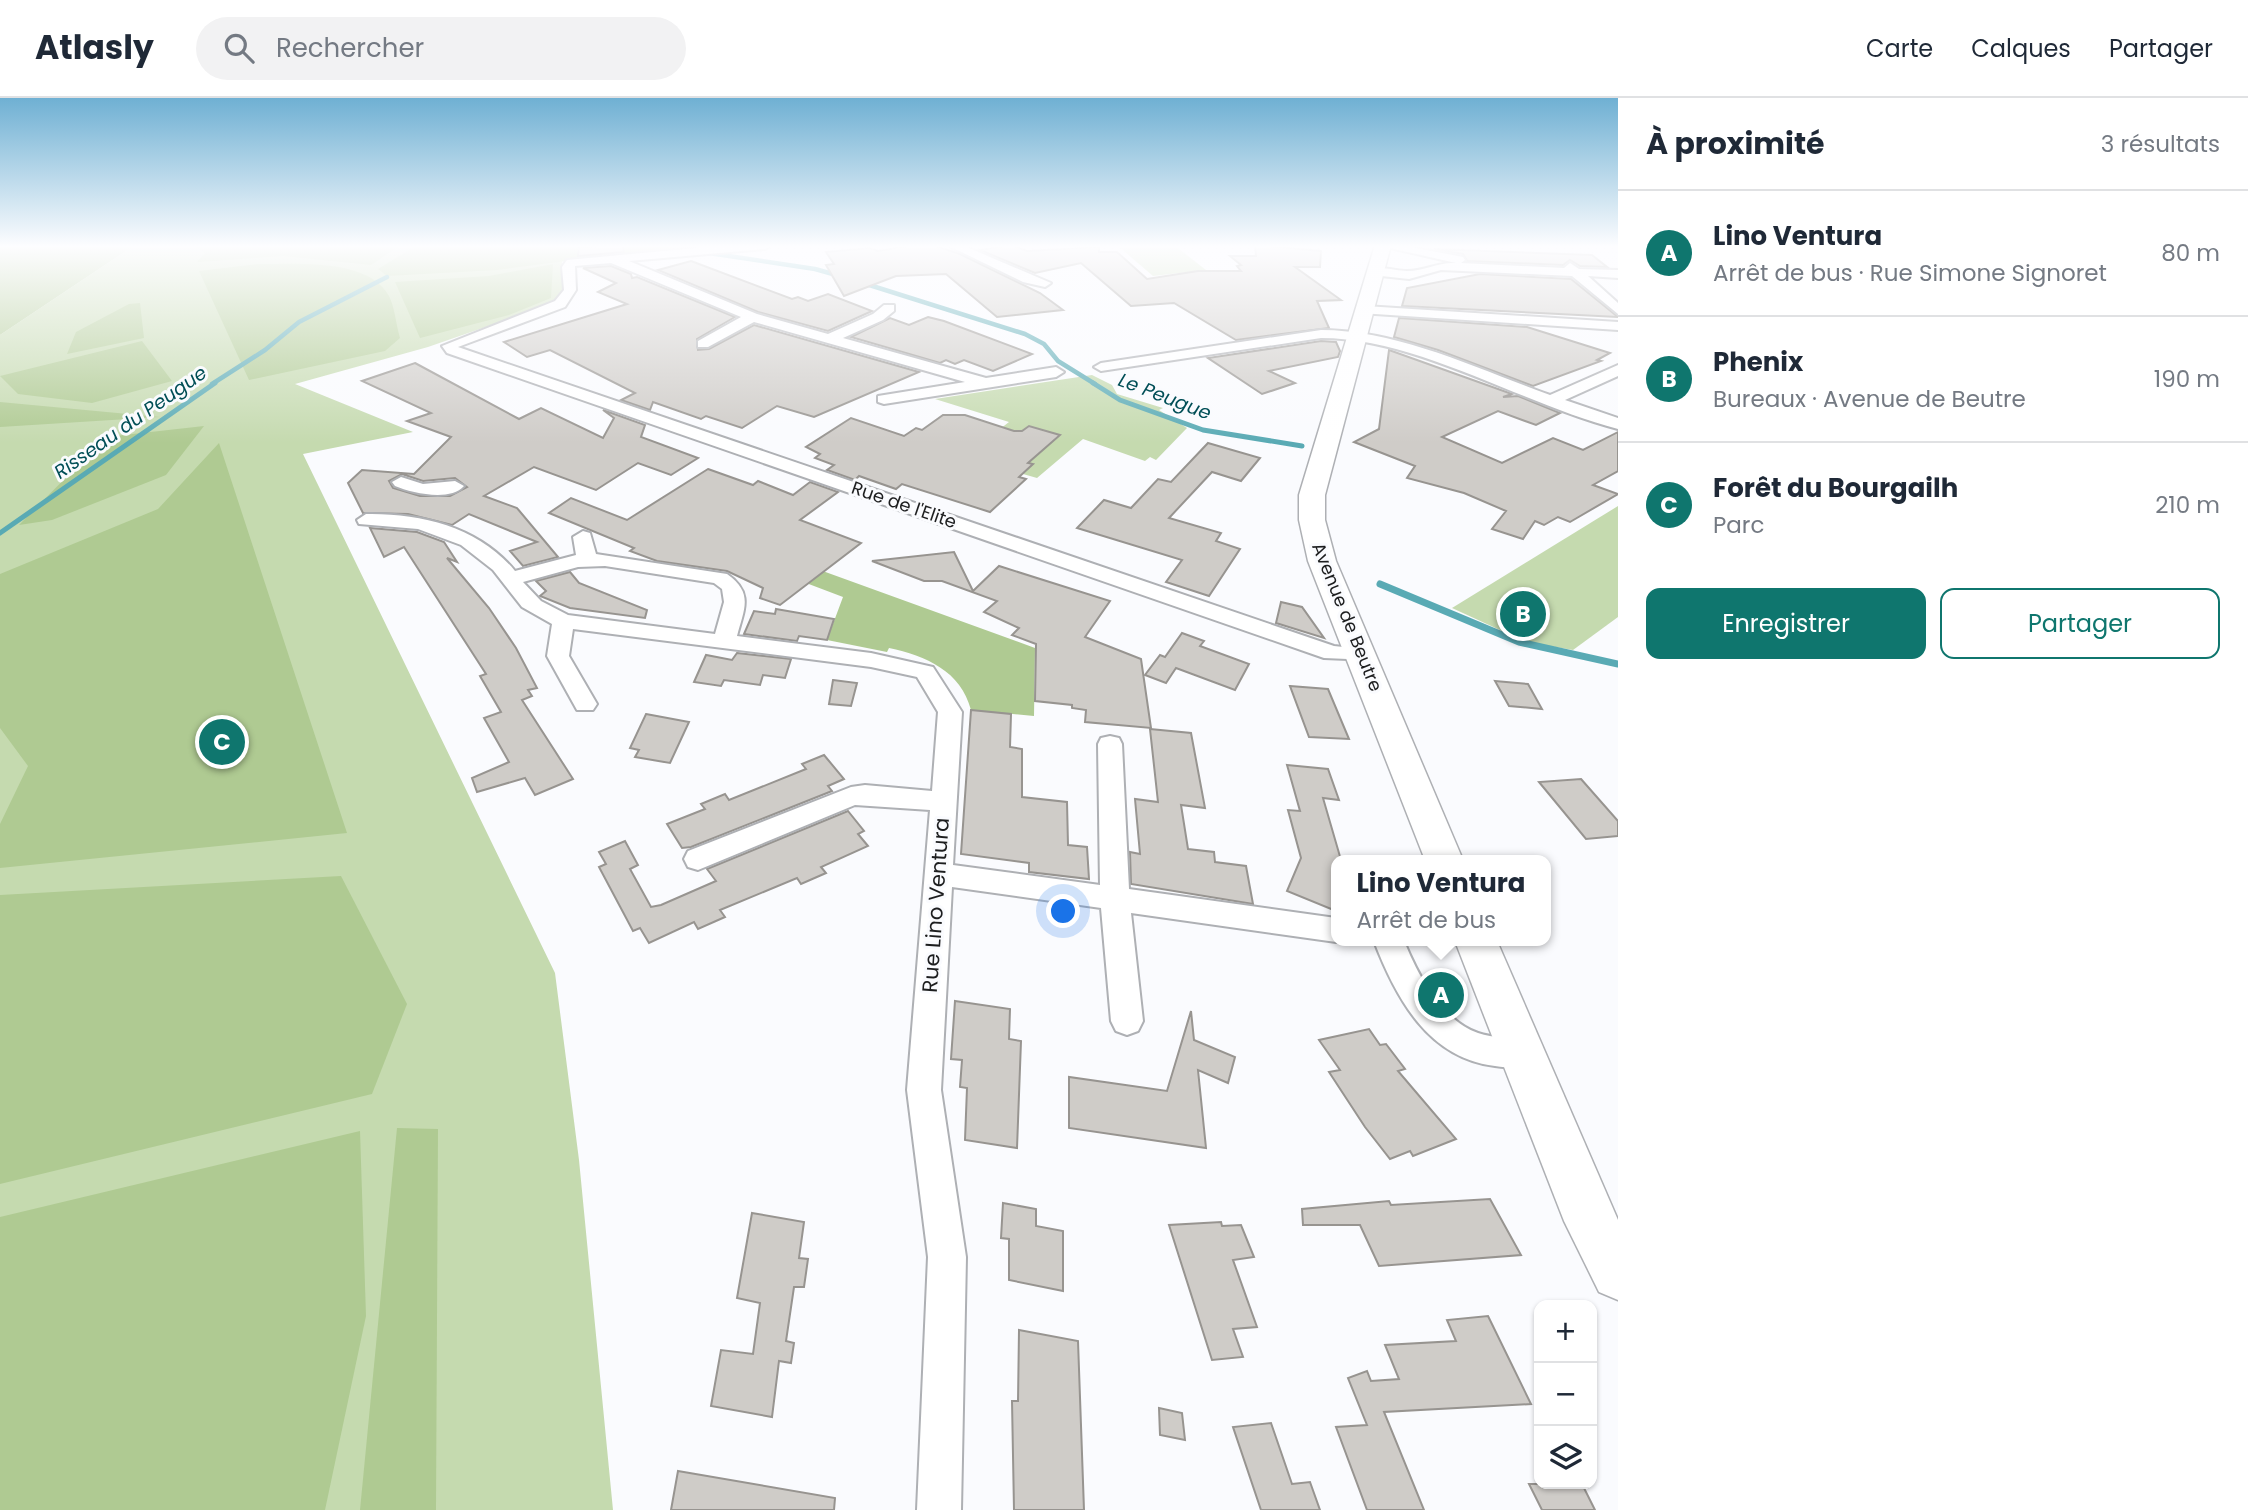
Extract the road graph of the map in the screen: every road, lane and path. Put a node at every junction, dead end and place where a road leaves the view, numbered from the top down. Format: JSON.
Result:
{"nodes":[{"id":1,"x":542,"y":311,"type":"edge"},
{"id":2,"x":737,"y":311,"type":"edge"},
{"id":3,"x":885,"y":311,"type":"edge"},
{"id":4,"x":1365,"y":311,"type":"edge"},
{"id":5,"x":752,"y":317,"type":"junction"},
{"id":6,"x":1361,"y":323,"type":"junction"},
{"id":7,"x":1618,"y":326,"type":"edge"},
{"id":8,"x":831,"y":338,"type":"junction"},
{"id":9,"x":703,"y":344,"type":"dead end"},
{"id":10,"x":1101,"y":367,"type":"dead end"},
{"id":11,"x":1618,"y":370,"type":"edge"},
{"id":12,"x":1056,"y":372,"type":"dead end"},
{"id":13,"x":986,"y":383,"type":"junction"},
{"id":14,"x":884,"y":399,"type":"dead end"},
{"id":15,"x":1551,"y":400,"type":"junction"},
{"id":16,"x":1618,"y":424,"type":"edge"},
{"id":17,"x":401,"y":482,"type":"dead end"},
{"id":18,"x":455,"y":486,"type":"dead end"},
{"id":19,"x":421,"y":490,"type":"junction"},
{"id":20,"x":583,"y":537,"type":"dead end"},
{"id":21,"x":585,"y":561,"type":"junction"},
{"id":22,"x":513,"y":578,"type":"junction"},
{"id":23,"x":563,"y":621,"type":"junction"},
{"id":24,"x":724,"y":642,"type":"junction"},
{"id":25,"x":1363,"y":655,"type":"junction"},
{"id":26,"x":585,"y":704,"type":"dead end"},
{"id":27,"x":1110,"y":744,"type":"dead end"},
{"id":28,"x":943,"y":802,"type":"junction"},
{"id":29,"x":1442,"y":855,"type":"edge"},
{"id":30,"x":698,"y":859,"type":"dead end"},
{"id":31,"x":938,"y":874,"type":"junction"},
{"id":32,"x":1115,"y":900,"type":"junction"},
{"id":33,"x":1331,"y":929,"type":"edge"},
{"id":34,"x":1391,"y":946,"type":"edge"},
{"id":35,"x":1478,"y":946,"type":"edge"},
{"id":36,"x":1127,"y":1021,"type":"dead end"},
{"id":37,"x":1521,"y":1054,"type":"junction"},
{"id":38,"x":1618,"y":1273,"type":"edge"},
{"id":39,"x":939,"y":1510,"type":"edge"}],
"edges":[{"from":1,"to":25,"type":"street","name":"Rue de l'Elite"},
{"from":2,"to":5,"type":"street"},
{"from":3,"to":8,"type":"street"},
{"from":4,"to":6,"type":"street","name":"Avenue de Beutre"},
{"from":5,"to":8,"type":"street"},
{"from":5,"to":9,"type":"street"},
{"from":6,"to":7,"type":"street"},
{"from":6,"to":10,"type":"street"},
{"from":6,"to":15,"type":"street"},
{"from":6,"to":25,"type":"street","name":"Avenue de Beutre"},
{"from":8,"to":13,"type":"street"},
{"from":11,"to":15,"type":"street"},
{"from":12,"to":13,"type":"street"},
{"from":13,"to":14,"type":"street"},
{"from":15,"to":16,"type":"street"},
{"from":17,"to":19,"type":"street"},
{"from":18,"to":19,"type":"street"},
{"from":19,"to":22,"type":"street","name":"Rue Lino Ventura"},
{"from":20,"to":21,"type":"street"},
{"from":21,"to":22,"type":"street"},
{"from":21,"to":24,"type":"street"},
{"from":22,"to":23,"type":"street","name":"Rue Lino Ventura"},
{"from":23,"to":24,"type":"street","name":"Rue Lino Ventura"},
{"from":23,"to":26,"type":"street"},
{"from":24,"to":28,"type":"street","name":"Rue Lino Ventura"},
{"from":25,"to":29,"type":"street","name":"Avenue de Beutre"},
{"from":27,"to":32,"type":"street"},
{"from":28,"to":30,"type":"street"},
{"from":28,"to":31,"type":"street","name":"Rue Lino Ventura"},
{"from":31,"to":32,"type":"street"},
{"from":31,"to":39,"type":"street","name":"Rue Lino Ventura"},
{"from":32,"to":33,"type":"street"},
{"from":32,"to":36,"type":"street"},
{"from":34,"to":37,"type":"street"},
{"from":35,"to":37,"type":"street"},
{"from":37,"to":38,"type":"street"}]}
